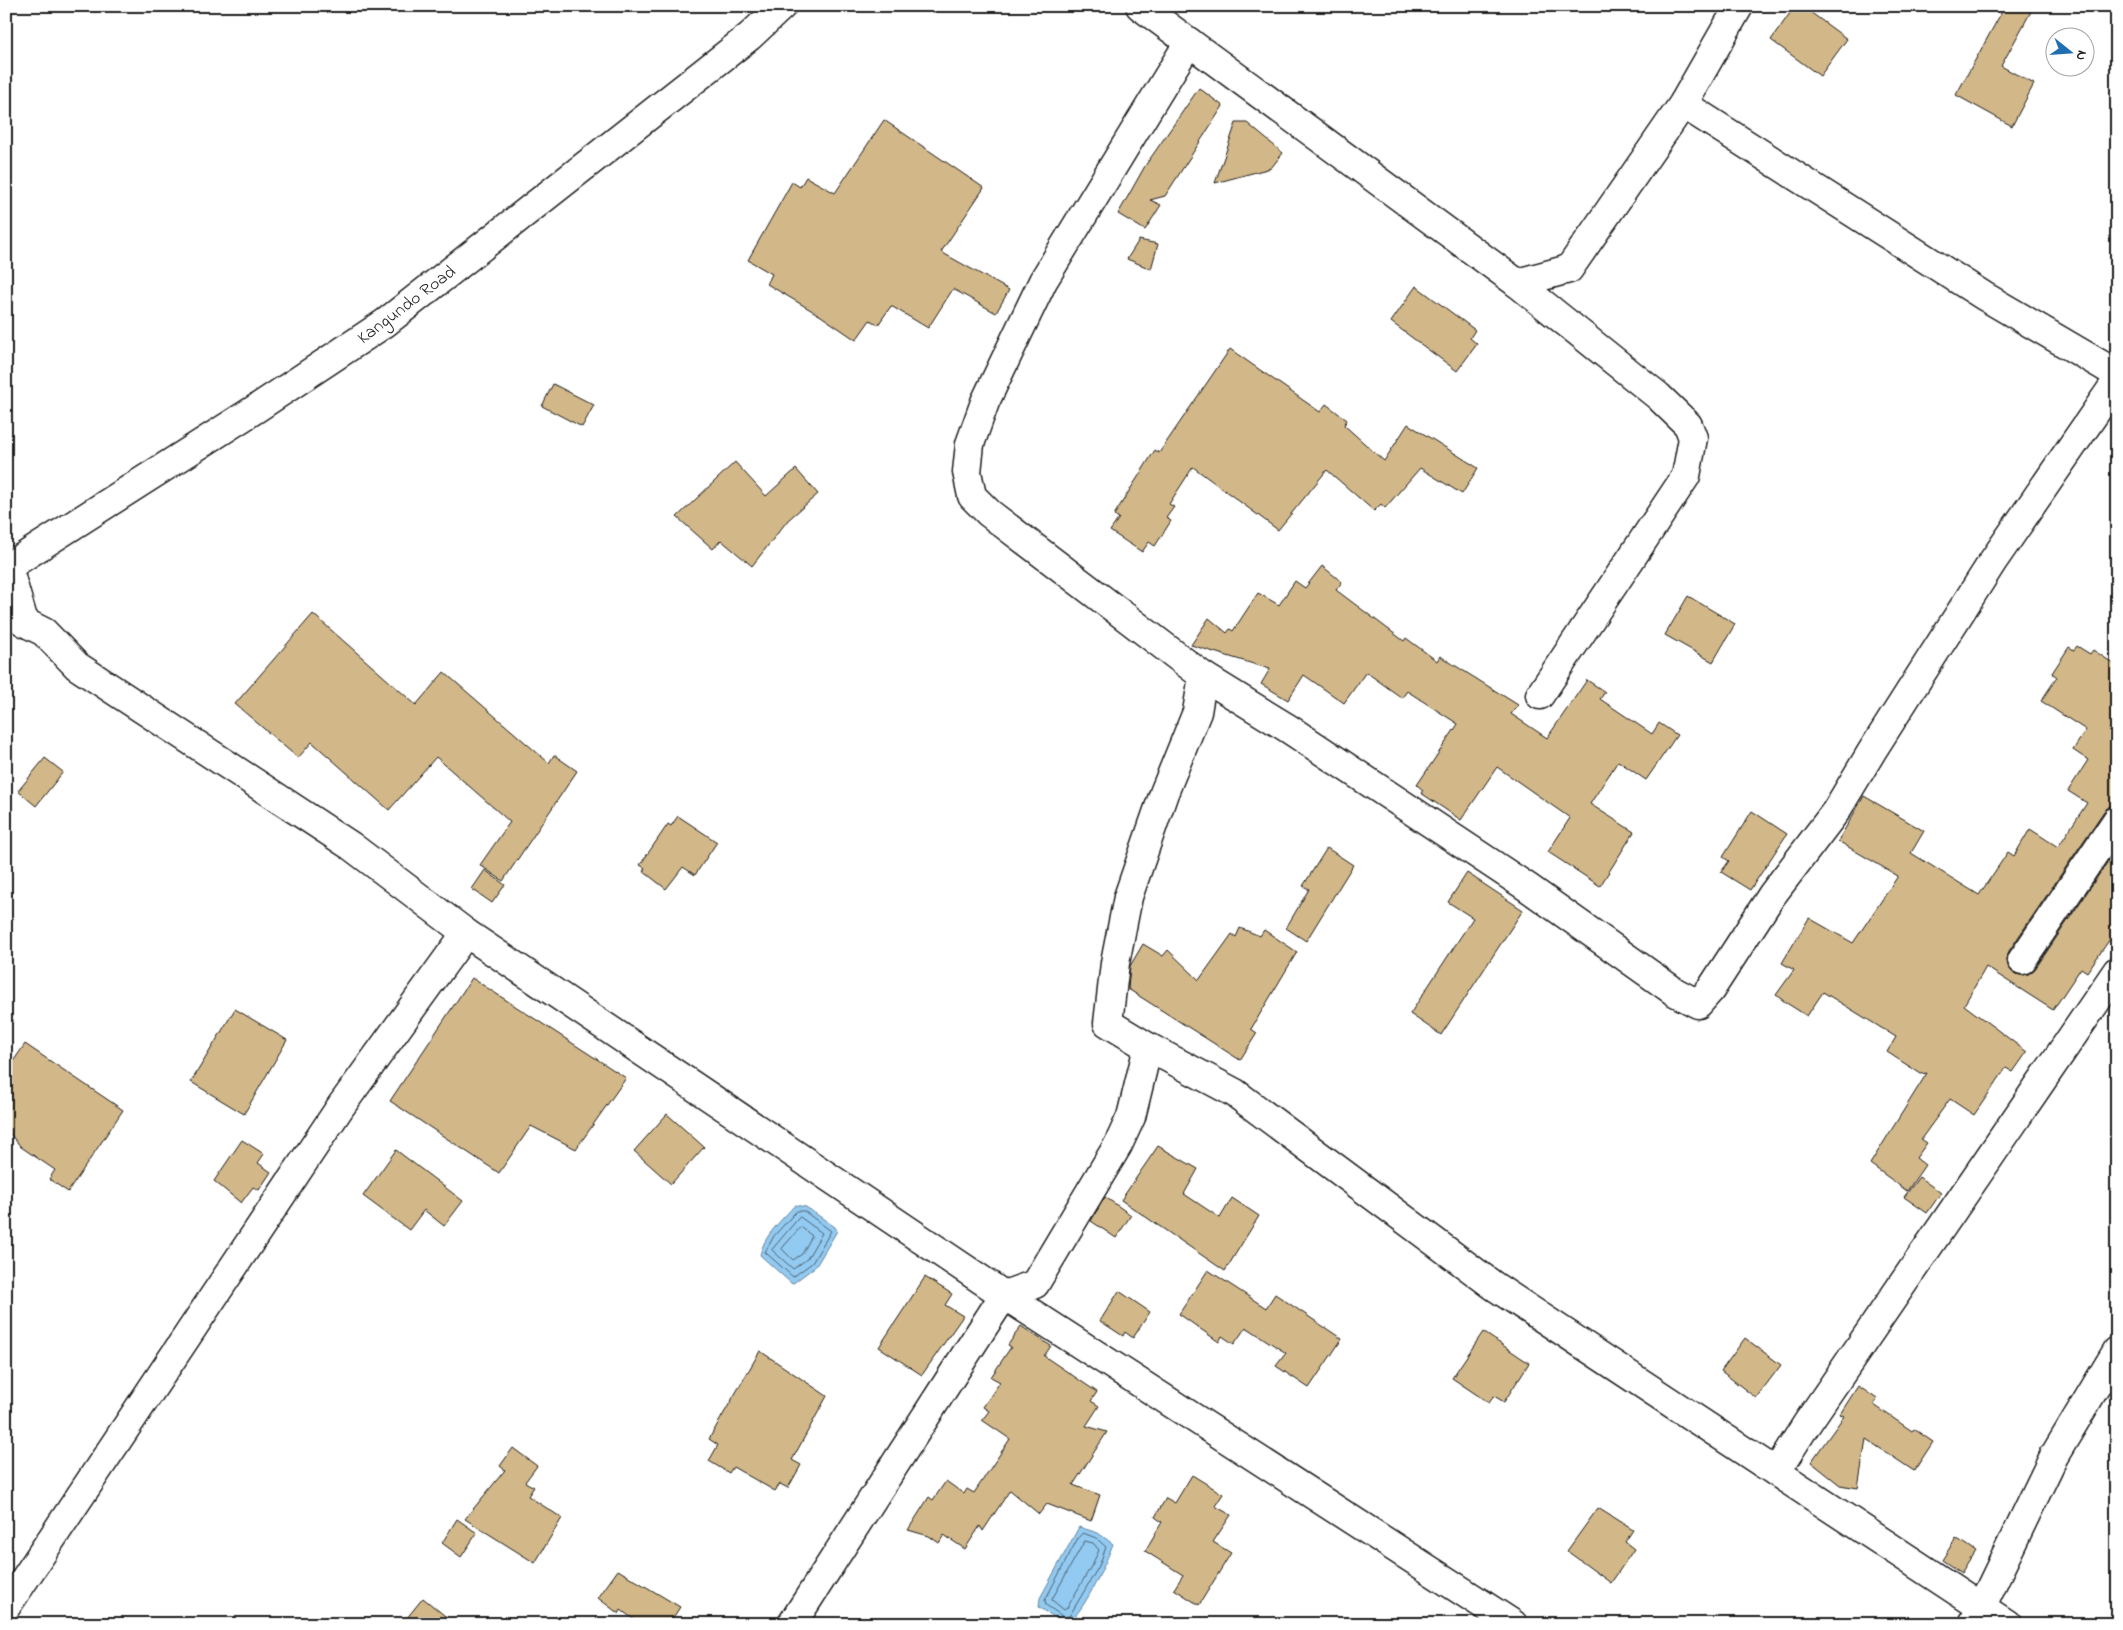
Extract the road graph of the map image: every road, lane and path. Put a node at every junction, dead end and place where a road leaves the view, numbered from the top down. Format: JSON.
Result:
{"nodes":[{"id":1,"x":782,"y":6,"type":"edge"},
{"id":2,"x":1140,"y":6,"type":"edge"},
{"id":3,"x":1739,"y":6,"type":"edge"},
{"id":4,"x":1189,"y":42,"type":"junction"},
{"id":5,"x":1683,"y":104,"type":"junction"},
{"id":6,"x":1517,"y":283,"type":"junction"},
{"id":7,"x":2117,"y":374,"type":"edge"},
{"id":8,"x":2117,"y":381,"type":"edge"},
{"id":9,"x":7,"y":567,"type":"edge"},
{"id":10,"x":15,"y":627,"type":"edge"},
{"id":11,"x":1203,"y":676,"type":"junction"},
{"id":12,"x":1540,"y":695,"type":"dead end"},
{"id":13,"x":2117,"y":820,"type":"edge"},
{"id":14,"x":466,"y":933,"type":"junction"},
{"id":15,"x":2022,"y":960,"type":"dead end"},
{"id":16,"x":2117,"y":971,"type":"edge"},
{"id":17,"x":1148,"y":1047,"type":"junction"},
{"id":18,"x":1004,"y":1295,"type":"junction"},
{"id":19,"x":2117,"y":1350,"type":"edge"},
{"id":20,"x":1776,"y":1472,"type":"junction"},
{"id":21,"x":6,"y":1608,"type":"edge"},
{"id":22,"x":1977,"y":1615,"type":"edge"},
{"id":23,"x":792,"y":1624,"type":"edge"},
{"id":24,"x":1513,"y":1624,"type":"edge"},
{"id":25,"x":2007,"y":1624,"type":"edge"}],
"edges":[{"from":1,"to":9,"type":"main road","name":"Kangundo Road"},
{"from":2,"to":4,"type":"main road"},
{"from":3,"to":5,"type":"main road"},
{"from":4,"to":6,"type":"main road"},
{"from":4,"to":11,"type":"main road"},
{"from":5,"to":6,"type":"main road"},
{"from":5,"to":7,"type":"main road"},
{"from":6,"to":12,"type":"main road"},
{"from":8,"to":11,"type":"main road"},
{"from":9,"to":10,"type":"main road"},
{"from":10,"to":14,"type":"main road"},
{"from":11,"to":17,"type":"main road"},
{"from":13,"to":15,"type":"main road"},
{"from":14,"to":18,"type":"main road"},
{"from":14,"to":21,"type":"main road"},
{"from":16,"to":20,"type":"main road"},
{"from":17,"to":18,"type":"main road"},
{"from":17,"to":20,"type":"main road"},
{"from":18,"to":23,"type":"main road"},
{"from":18,"to":24,"type":"main road"},
{"from":19,"to":22,"type":"main road"},
{"from":20,"to":22,"type":"main road"},
{"from":22,"to":25,"type":"main road"}]}
